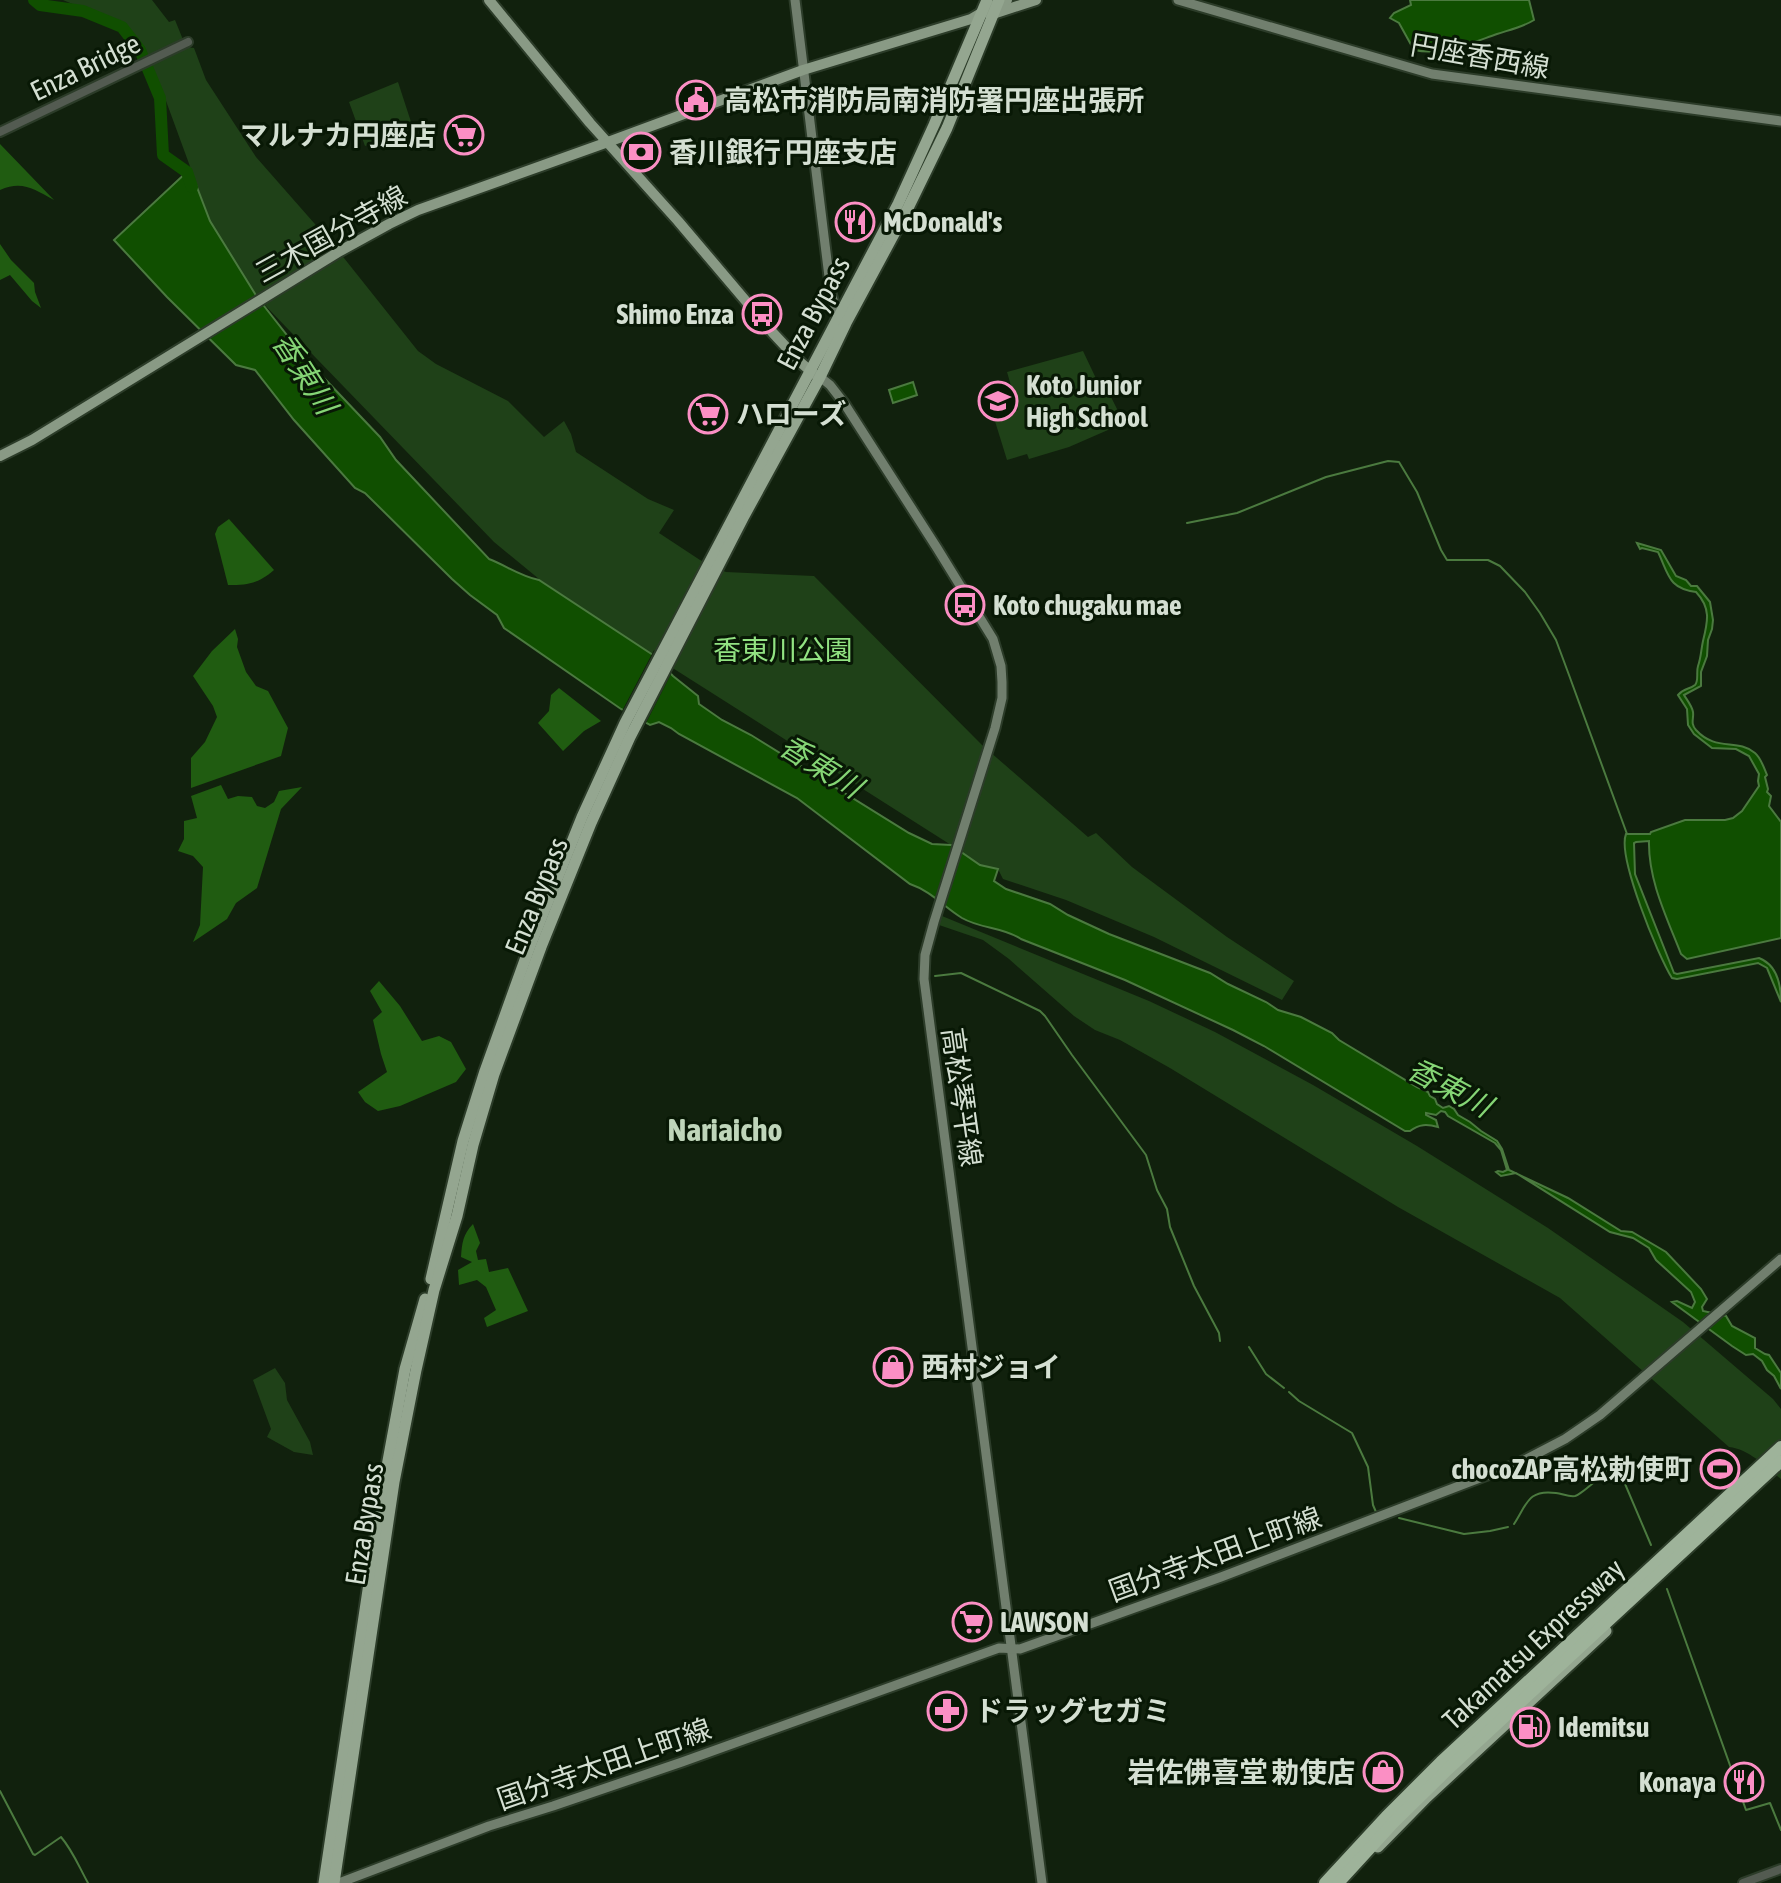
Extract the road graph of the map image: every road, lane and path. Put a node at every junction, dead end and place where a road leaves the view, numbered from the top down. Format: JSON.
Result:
{"nodes":[{"id":1,"x":489,"y":0,"type":"edge"},
{"id":2,"x":795,"y":0,"type":"edge"},
{"id":3,"x":1036,"y":0,"type":"edge"},
{"id":4,"x":1178,"y":0,"type":"edge"},
{"id":5,"x":995,"y":5,"type":"edge"},
{"id":6,"x":188,"y":42,"type":"dead end"},
{"id":7,"x":803,"y":70,"type":"junction"},
{"id":8,"x":1781,"y":121,"type":"edge"},
{"id":9,"x":0,"y":132,"type":"edge"},
{"id":10,"x":608,"y":142,"type":"junction"},
{"id":11,"x":842,"y":320,"type":"junction"},
{"id":12,"x":814,"y":374,"type":"junction"},
{"id":13,"x":0,"y":456,"type":"edge"},
{"id":14,"x":629,"y":726,"type":"junction"},
{"id":15,"x":1781,"y":1259,"type":"edge"},
{"id":16,"x":1781,"y":1445,"type":"edge"},
{"id":17,"x":1781,"y":1463,"type":"edge"},
{"id":18,"x":1010,"y":1648,"type":"junction"},
{"id":19,"x":1781,"y":1869,"type":"edge"},
{"id":20,"x":324,"y":1883,"type":"edge"},
{"id":21,"x":337,"y":1883,"type":"edge"},
{"id":22,"x":1042,"y":1883,"type":"edge"},
{"id":23,"x":1318,"y":1883,"type":"edge"},
{"id":24,"x":1325,"y":1883,"type":"edge"},
{"id":25,"x":1338,"y":1883,"type":"edge"},
{"id":26,"x":1345,"y":1883,"type":"edge"},
{"id":27,"x":1743,"y":1883,"type":"edge"}],
"edges":[{"from":1,"to":10,"type":"main road"},
{"from":2,"to":7,"type":"main road"},
{"from":3,"to":5,"type":"main road","name":"三木国分寺線"},
{"from":4,"to":8,"type":"main road","name":"円座香西線"},
{"from":5,"to":7,"type":"main road","name":"三木国分寺線"},
{"from":5,"to":11,"type":"highway","name":"Enza Bypass"},
{"from":6,"to":9,"type":"street","name":"Enza Bridge"},
{"from":7,"to":10,"type":"main road","name":"三木国分寺線"},
{"from":7,"to":11,"type":"main road"},
{"from":10,"to":12,"type":"main road"},
{"from":10,"to":13,"type":"main road","name":"三木国分寺線"},
{"from":11,"to":12,"type":"highway","name":"Enza Bypass"},
{"from":12,"to":14,"type":"highway","name":"Enza Bypass"},
{"from":12,"to":18,"type":"main road","name":"高松琴平線"},
{"from":14,"to":20,"type":"highway","name":"Enza Bypass"},
{"from":14,"to":21,"type":"highway","name":"Enza Bypass"},
{"from":15,"to":18,"type":"main road","name":"国分寺太田上町線"},
{"from":16,"to":23,"type":"highway"},
{"from":16,"to":24,"type":"highway","name":"Takamatsu Expressway"},
{"from":17,"to":25,"type":"highway","name":"Takamatsu Expressway"},
{"from":17,"to":26,"type":"highway"},
{"from":18,"to":21,"type":"main road","name":"国分寺太田上町線"},
{"from":18,"to":22,"type":"main road","name":"高松琴平線"},
{"from":19,"to":27,"type":"street"}]}
